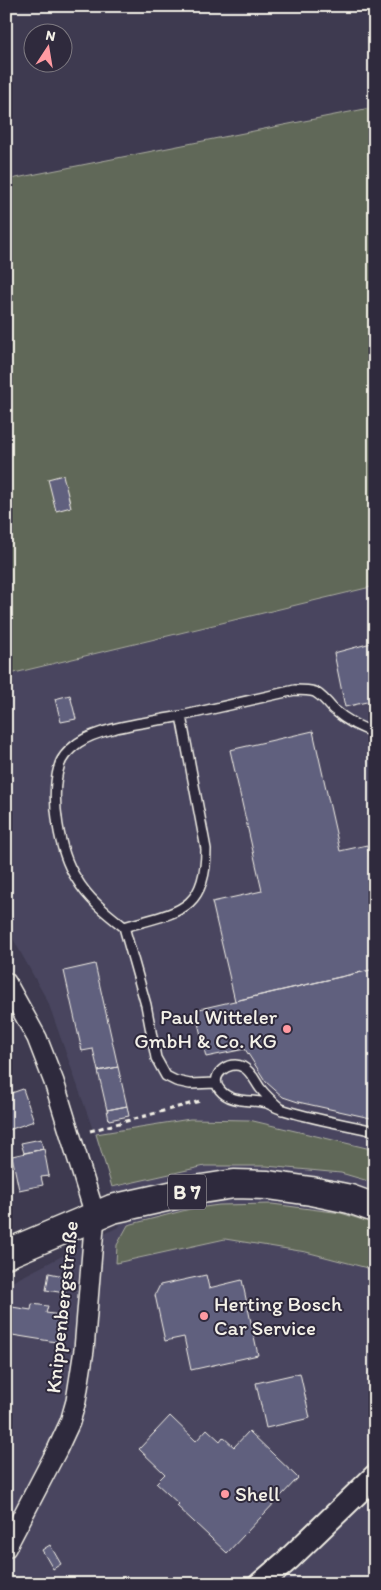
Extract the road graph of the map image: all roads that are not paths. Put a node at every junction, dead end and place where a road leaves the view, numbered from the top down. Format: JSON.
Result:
{"nodes":[{"id":1,"x":181,"y":716,"type":"junction"},
{"id":2,"x":375,"y":732,"type":"edge"},
{"id":3,"x":124,"y":927,"type":"junction"},
{"id":4,"x":6,"y":982,"type":"edge"},
{"id":5,"x":216,"y":1083,"type":"junction"},
{"id":6,"x":282,"y":1110,"type":"junction"},
{"id":7,"x":375,"y":1131,"type":"edge"},
{"id":8,"x":375,"y":1208,"type":"edge"},
{"id":9,"x":95,"y":1215,"type":"junction"},
{"id":10,"x":6,"y":1254,"type":"edge"},
{"id":11,"x":375,"y":1476,"type":"edge"},
{"id":12,"x":6,"y":1548,"type":"edge"},
{"id":13,"x":260,"y":1584,"type":"edge"}],
"edges":[{"from":1,"to":2,"type":"lane"},
{"from":1,"to":3,"type":"lane"},
{"from":1,"to":3,"type":"lane"},
{"from":3,"to":5,"type":"lane"},
{"from":4,"to":9,"type":"street","name":"Knippenbergstraße"},
{"from":5,"to":6,"type":"lane"},
{"from":5,"to":6,"type":"lane"},
{"from":6,"to":7,"type":"lane"},
{"from":8,"to":9,"type":"main road","number":"B 7"},
{"from":9,"to":10,"type":"main road","number":"B 7"},
{"from":9,"to":12,"type":"street","name":"Knippenbergstraße"},
{"from":11,"to":13,"type":"street"}]}
